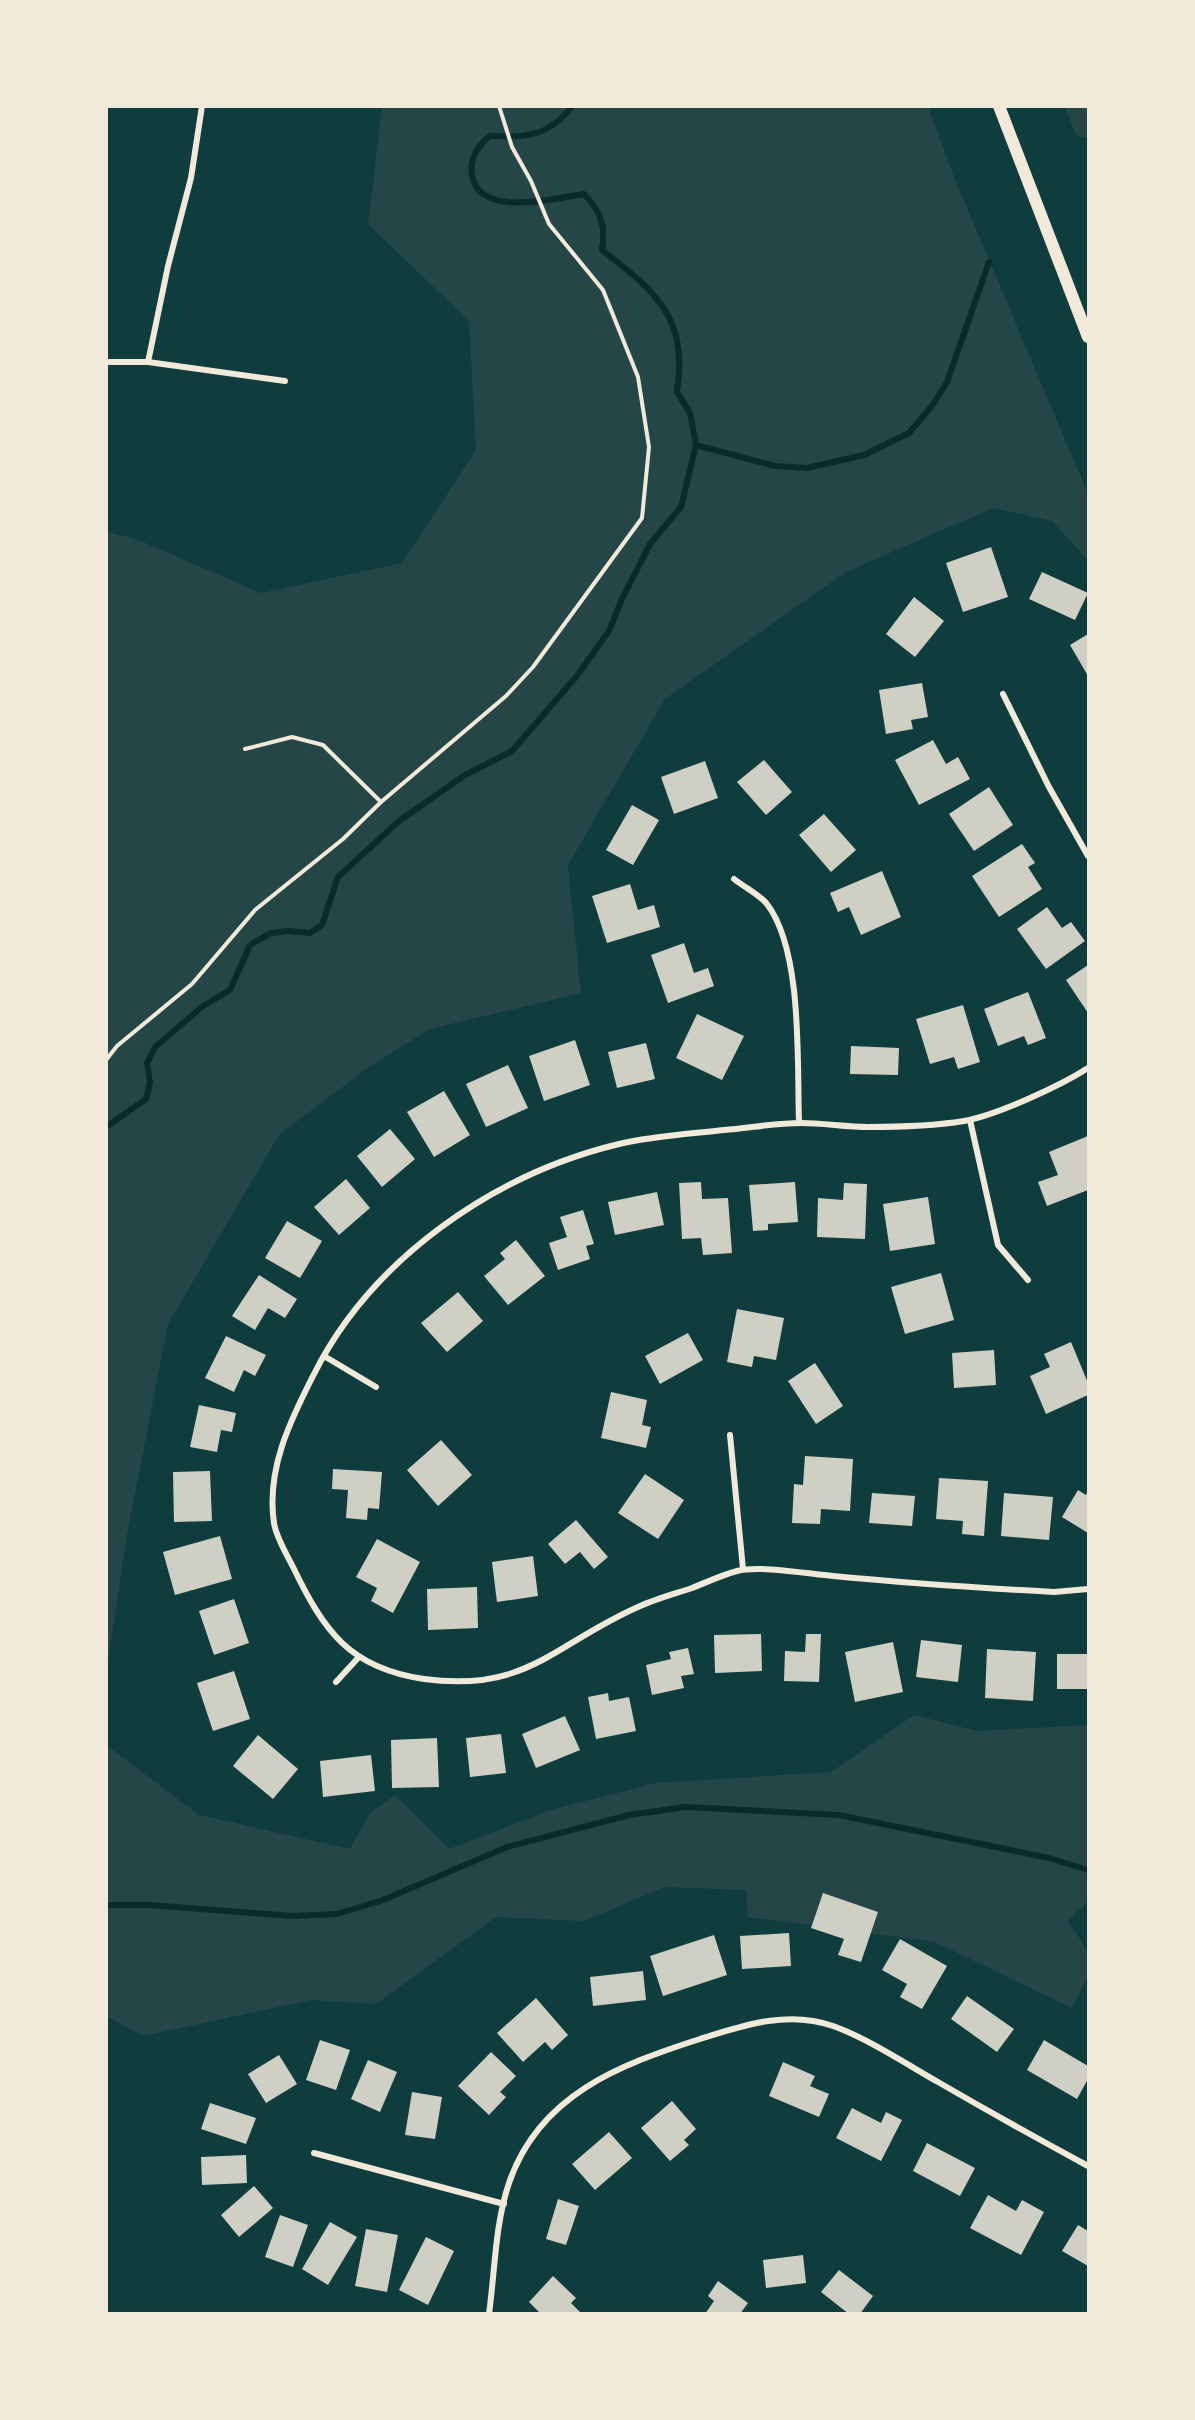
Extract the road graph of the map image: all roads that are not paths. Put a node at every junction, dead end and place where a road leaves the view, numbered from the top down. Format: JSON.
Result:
{"nodes":[{"id":1,"x":202,"y":106,"type":"edge"},
{"id":2,"x":999,"y":106,"type":"edge"},
{"id":3,"x":1089,"y":337,"type":"edge"},
{"id":4,"x":106,"y":362,"type":"edge"},
{"id":5,"x":148,"y":362,"type":"junction"},
{"id":6,"x":285,"y":381,"type":"dead end"},
{"id":7,"x":1003,"y":694,"type":"dead end"},
{"id":8,"x":1089,"y":856,"type":"edge"},
{"id":9,"x":734,"y":879,"type":"dead end"},
{"id":10,"x":1089,"y":1068,"type":"edge"},
{"id":11,"x":970,"y":1120,"type":"junction"},
{"id":12,"x":799,"y":1123,"type":"junction"},
{"id":13,"x":1028,"y":1280,"type":"dead end"},
{"id":14,"x":324,"y":1356,"type":"junction"},
{"id":15,"x":376,"y":1387,"type":"dead end"},
{"id":16,"x":730,"y":1435,"type":"dead end"},
{"id":17,"x":743,"y":1569,"type":"junction"},
{"id":18,"x":1089,"y":1589,"type":"edge"},
{"id":19,"x":358,"y":1658,"type":"junction"},
{"id":20,"x":336,"y":1682,"type":"dead end"},
{"id":21,"x":314,"y":2152,"type":"dead end"},
{"id":22,"x":1089,"y":2166,"type":"edge"},
{"id":23,"x":504,"y":2204,"type":"junction"},
{"id":24,"x":489,"y":2313,"type":"edge"}],
"edges":[{"from":1,"to":5,"type":"street"},
{"from":2,"to":3,"type":"main road"},
{"from":4,"to":5,"type":"street"},
{"from":5,"to":6,"type":"street"},
{"from":7,"to":8,"type":"street"},
{"from":9,"to":12,"type":"street"},
{"from":10,"to":11,"type":"street"},
{"from":11,"to":12,"type":"street"},
{"from":11,"to":13,"type":"street"},
{"from":12,"to":14,"type":"street"},
{"from":14,"to":15,"type":"street"},
{"from":14,"to":19,"type":"street"},
{"from":16,"to":17,"type":"street"},
{"from":17,"to":18,"type":"street"},
{"from":17,"to":19,"type":"street"},
{"from":19,"to":20,"type":"street"},
{"from":21,"to":23,"type":"street"},
{"from":22,"to":23,"type":"street"},
{"from":23,"to":24,"type":"street"}]}
